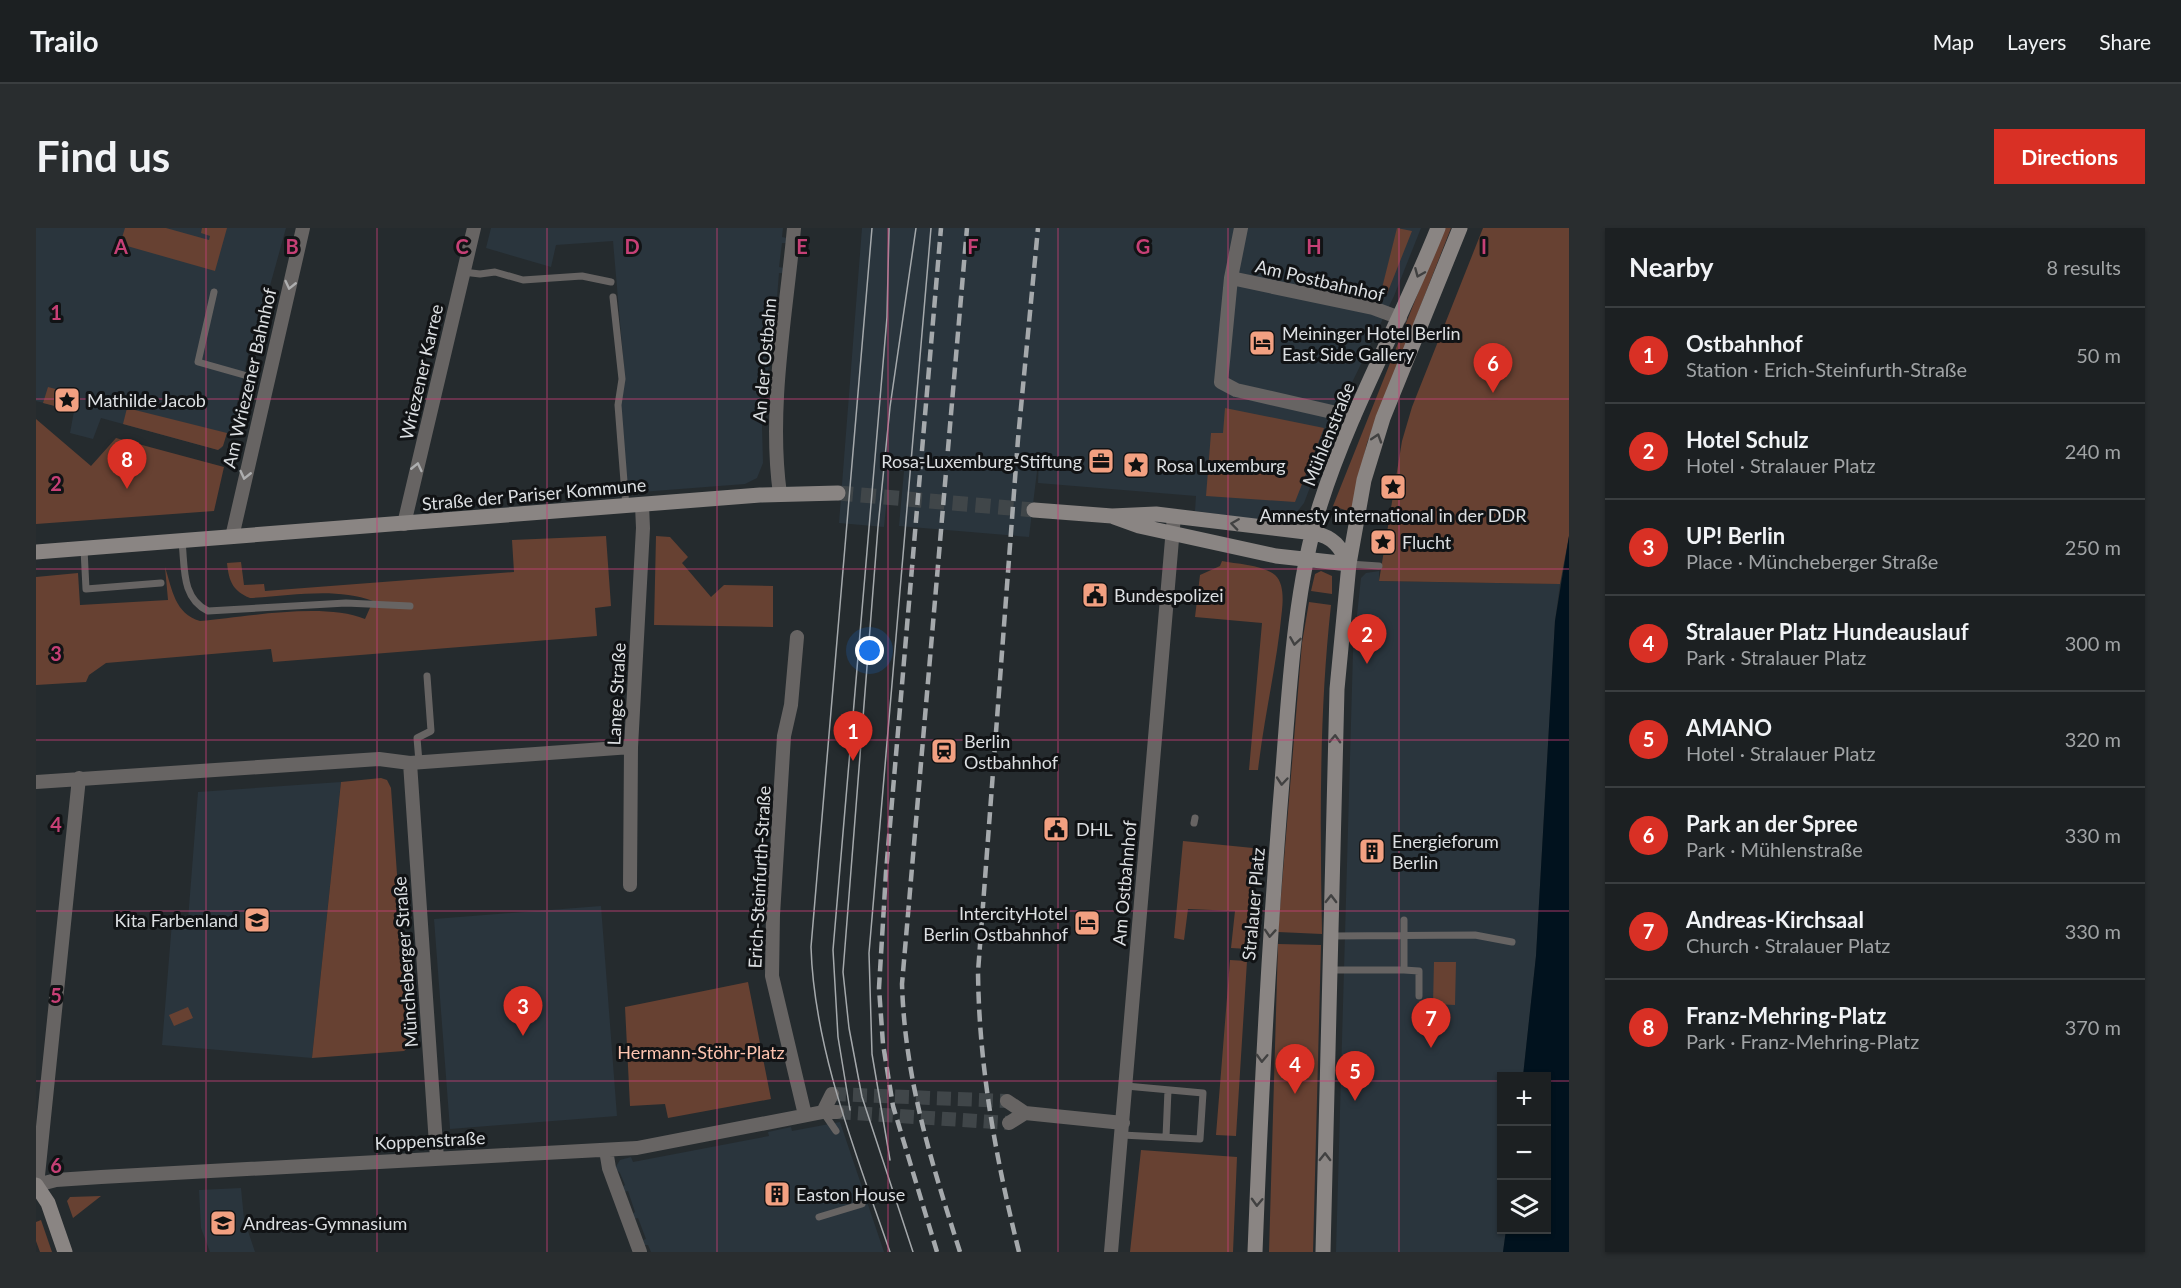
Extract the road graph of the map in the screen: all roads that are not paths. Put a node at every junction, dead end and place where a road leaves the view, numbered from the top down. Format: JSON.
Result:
{"nodes":[{"id":1,"x":303,"y":228,"type":"edge"},
{"id":2,"x":474,"y":228,"type":"edge"},
{"id":3,"x":794,"y":228,"type":"edge"},
{"id":4,"x":1242,"y":228,"type":"edge"},
{"id":5,"x":1460,"y":228,"type":"edge"},
{"id":6,"x":1435,"y":230,"type":"edge"},
{"id":7,"x":463,"y":272,"type":"junction"},
{"id":8,"x":1231,"y":278,"type":"junction"},
{"id":9,"x":611,"y":282,"type":"dead end"},
{"id":10,"x":214,"y":292,"type":"dead end"},
{"id":11,"x":613,"y":297,"type":"dead end"},
{"id":12,"x":1400,"y":318,"type":"junction"},
{"id":13,"x":244,"y":375,"type":"dead end"},
{"id":14,"x":1354,"y":417,"type":"junction"},
{"id":15,"x":838,"y":493,"type":"tunnel mouth"},
{"id":16,"x":780,"y":494,"type":"junction"},
{"id":17,"x":642,"y":505,"type":"junction"},
{"id":18,"x":626,"y":507,"type":"junction"},
{"id":19,"x":1034,"y":510,"type":"tunnel mouth"},
{"id":20,"x":1112,"y":516,"type":"junction"},
{"id":21,"x":1174,"y":516,"type":"junction"},
{"id":22,"x":404,"y":524,"type":"junction"},
{"id":23,"x":1173,"y":532,"type":"junction"},
{"id":24,"x":1314,"y":533,"type":"junction"},
{"id":25,"x":232,"y":537,"type":"junction"},
{"id":26,"x":182,"y":542,"type":"junction"},
{"id":27,"x":84,"y":549,"type":"junction"},
{"id":28,"x":36,"y":552,"type":"edge"},
{"id":29,"x":1308,"y":560,"type":"junction"},
{"id":30,"x":1349,"y":564,"type":"junction"},
{"id":31,"x":1379,"y":566,"type":"dead end"},
{"id":32,"x":161,"y":583,"type":"dead end"},
{"id":33,"x":410,"y":606,"type":"dead end"},
{"id":34,"x":796,"y":637,"type":"dead end"},
{"id":35,"x":427,"y":676,"type":"dead end"},
{"id":36,"x":631,"y":747,"type":"junction"},
{"id":37,"x":414,"y":762,"type":"junction"},
{"id":38,"x":79,"y":778,"type":"junction"},
{"id":39,"x":36,"y":782,"type":"edge"},
{"id":40,"x":630,"y":885,"type":"dead end"},
{"id":41,"x":1404,"y":920,"type":"dead end"},
{"id":42,"x":1404,"y":935,"type":"junction"},
{"id":43,"x":1331,"y":936,"type":"junction"},
{"id":44,"x":1512,"y":942,"type":"dead end"},
{"id":45,"x":1330,"y":970,"type":"junction"},
{"id":46,"x":1404,"y":970,"type":"junction"},
{"id":47,"x":1419,"y":996,"type":"dead end"},
{"id":48,"x":1126,"y":1086,"type":"junction"},
{"id":49,"x":1168,"y":1090,"type":"junction"},
{"id":50,"x":832,"y":1094,"type":"dead end"},
{"id":51,"x":1007,"y":1101,"type":"tunnel mouth"},
{"id":52,"x":830,"y":1112,"type":"junction"},
{"id":53,"x":1025,"y":1113,"type":"junction"},
{"id":54,"x":805,"y":1116,"type":"junction"},
{"id":55,"x":1009,"y":1124,"type":"tunnel mouth"},
{"id":56,"x":1122,"y":1129,"type":"junction"},
{"id":57,"x":837,"y":1131,"type":"dead end"},
{"id":58,"x":1166,"y":1137,"type":"junction"},
{"id":59,"x":606,"y":1150,"type":"junction"},
{"id":60,"x":437,"y":1159,"type":"junction"},
{"id":61,"x":36,"y":1185,"type":"edge"},
{"id":62,"x":862,"y":1204,"type":"dead end"},
{"id":63,"x":819,"y":1217,"type":"dead end"},
{"id":64,"x":65,"y":1252,"type":"edge"},
{"id":65,"x":640,"y":1252,"type":"edge"},
{"id":66,"x":1111,"y":1252,"type":"edge"},
{"id":67,"x":1255,"y":1252,"type":"edge"},
{"id":68,"x":1323,"y":1252,"type":"edge"}],
"edges":[{"from":1,"to":25,"type":"street","name":"Am Wriezener Bahnhof","one_way":true},
{"from":2,"to":7,"type":"street","name":"Wriezener Karree"},
{"from":3,"to":16,"type":"street","name":"An der Ostbahn"},
{"from":4,"to":8,"type":"street","name":"Am Postbahnhof"},
{"from":30,"to":5,"type":"main road","one_way":true},
{"from":6,"to":12,"type":"main road","name":"Mühlenstraße","one_way":true},
{"from":7,"to":9,"type":"lane"},
{"from":22,"to":7,"type":"street","name":"Wriezener Karree","one_way":true},
{"from":8,"to":12,"type":"street","name":"Am Postbahnhof"},
{"from":8,"to":14,"type":"street","name":"Am Postbahnhof"},
{"from":10,"to":13,"type":"lane"},
{"from":11,"to":18,"type":"lane"},
{"from":12,"to":14,"type":"main road","name":"Mühlenstraße"},
{"from":14,"to":24,"type":"main road","name":"Mühlenstraße"},
{"from":15,"to":16,"type":"main road","name":"Straße der Pariser Kommune"},
{"from":16,"to":17,"type":"main road","name":"Straße der Pariser Kommune"},
{"from":17,"to":18,"type":"main road","name":"Straße der Pariser Kommune"},
{"from":17,"to":36,"type":"street","name":"Lange Straße"},
{"from":18,"to":22,"type":"main road","name":"Straße der Pariser Kommune"},
{"from":19,"to":20,"type":"main road"},
{"from":20,"to":21,"type":"main road"},
{"from":20,"to":23,"type":"main road"},
{"from":21,"to":23,"type":"street","name":"Am Ostbahnhof"},
{"from":24,"to":21,"type":"main road","one_way":true},
{"from":22,"to":25,"type":"main road","name":"Straße der Pariser Kommune"},
{"from":23,"to":29,"type":"main road"},
{"from":23,"to":48,"type":"street","name":"Am Ostbahnhof"},
{"from":24,"to":29,"type":"main road","name":"Mühlenstraße"},
{"from":24,"to":30,"type":"main road"},
{"from":25,"to":26,"type":"main road","name":"Straße der Pariser Kommune"},
{"from":26,"to":27,"type":"main road","name":"Straße der Pariser Kommune"},
{"from":26,"to":33,"type":"lane"},
{"from":27,"to":28,"type":"main road","name":"Straße der Pariser Kommune"},
{"from":27,"to":32,"type":"lane"},
{"from":29,"to":30,"type":"main road"},
{"from":29,"to":67,"type":"main road","name":"Stralauer Platz","one_way":true},
{"from":30,"to":31,"type":"lane"},
{"from":43,"to":30,"type":"main road","one_way":true},
{"from":34,"to":54,"type":"street","name":"Erich-Steinfurth-Straße"},
{"from":35,"to":37,"type":"lane"},
{"from":36,"to":37,"type":"street"},
{"from":36,"to":40,"type":"street","name":"Lange Straße"},
{"from":37,"to":38,"type":"street"},
{"from":37,"to":60,"type":"street","name":"Müncheberger Straße"},
{"from":38,"to":39,"type":"street"},
{"from":38,"to":61,"type":"street"},
{"from":41,"to":42,"type":"lane"},
{"from":42,"to":43,"type":"lane"},
{"from":42,"to":44,"type":"lane"},
{"from":42,"to":46,"type":"lane"},
{"from":43,"to":45,"type":"main road"},
{"from":45,"to":46,"type":"lane"},
{"from":68,"to":45,"type":"main road","one_way":true},
{"from":46,"to":47,"type":"lane"},
{"from":48,"to":49,"type":"lane"},
{"from":48,"to":56,"type":"street","name":"Am Ostbahnhof"},
{"from":49,"to":58,"type":"lane"},
{"from":49,"to":58,"type":"lane"},
{"from":50,"to":52,"type":"street"},
{"from":51,"to":53,"type":"street"},
{"from":52,"to":54,"type":"street","name":"Koppenstraße"},
{"from":52,"to":57,"type":"lane"},
{"from":53,"to":55,"type":"street"},
{"from":53,"to":56,"type":"street"},
{"from":54,"to":59,"type":"street","name":"Koppenstraße"},
{"from":56,"to":58,"type":"lane"},
{"from":56,"to":66,"type":"street","name":"Am Ostbahnhof"},
{"from":59,"to":60,"type":"street","name":"Koppenstraße"},
{"from":59,"to":65,"type":"street"},
{"from":60,"to":61,"type":"street","name":"Koppenstraße"},
{"from":61,"to":64,"type":"main road"},
{"from":62,"to":63,"type":"lane"}]}
